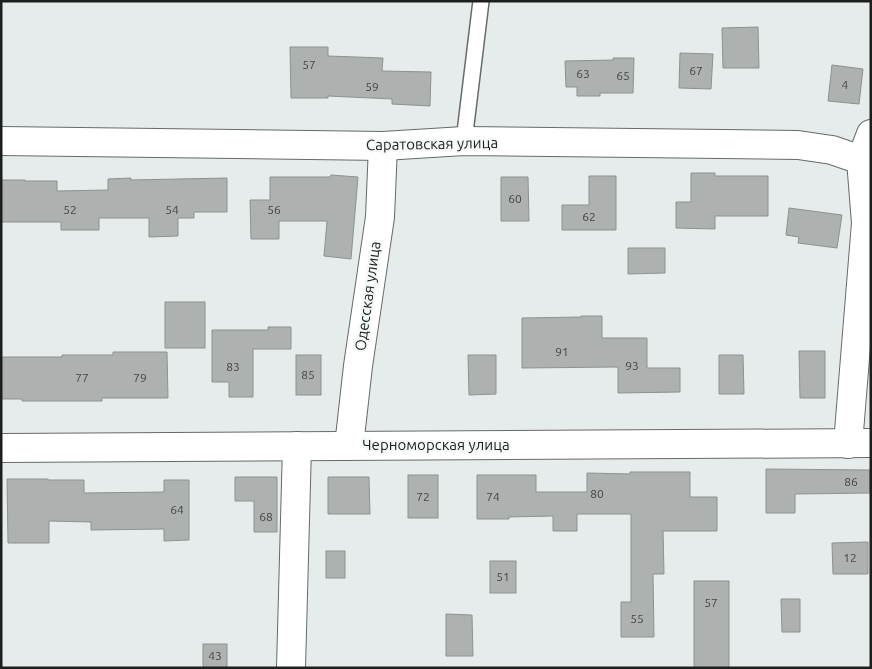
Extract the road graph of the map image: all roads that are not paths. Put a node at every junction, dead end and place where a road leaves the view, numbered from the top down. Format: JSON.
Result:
{"nodes":[{"id":1,"x":481,"y":1,"type":"edge"},
{"id":2,"x":871,"y":134,"type":"edge"},
{"id":3,"x":464,"y":141,"type":"junction"},
{"id":4,"x":1,"y":142,"type":"edge"},
{"id":5,"x":383,"y":146,"type":"junction"},
{"id":6,"x":861,"y":160,"type":"junction"},
{"id":7,"x":860,"y":443,"type":"edge"},
{"id":8,"x":297,"y":446,"type":"junction"},
{"id":9,"x":349,"y":446,"type":"junction"},
{"id":10,"x":1,"y":448,"type":"edge"},
{"id":11,"x":291,"y":668,"type":"edge"}],
"edges":[{"from":1,"to":3,"type":"lane"},
{"from":2,"to":6,"type":"street"},
{"from":3,"to":5,"type":"street","name":"Саратовская улица"},
{"from":3,"to":6,"type":"street","name":"Саратовская улица"},
{"from":4,"to":5,"type":"street","name":"Саратовская улица"},
{"from":5,"to":9,"type":"street","name":"Одесская улица"},
{"from":6,"to":7,"type":"street"},
{"from":7,"to":9,"type":"street","name":"Черноморская улица"},
{"from":8,"to":9,"type":"street","name":"Черноморская улица"},
{"from":8,"to":10,"type":"street","name":"Черноморская улица"},
{"from":8,"to":11,"type":"street"}]}
